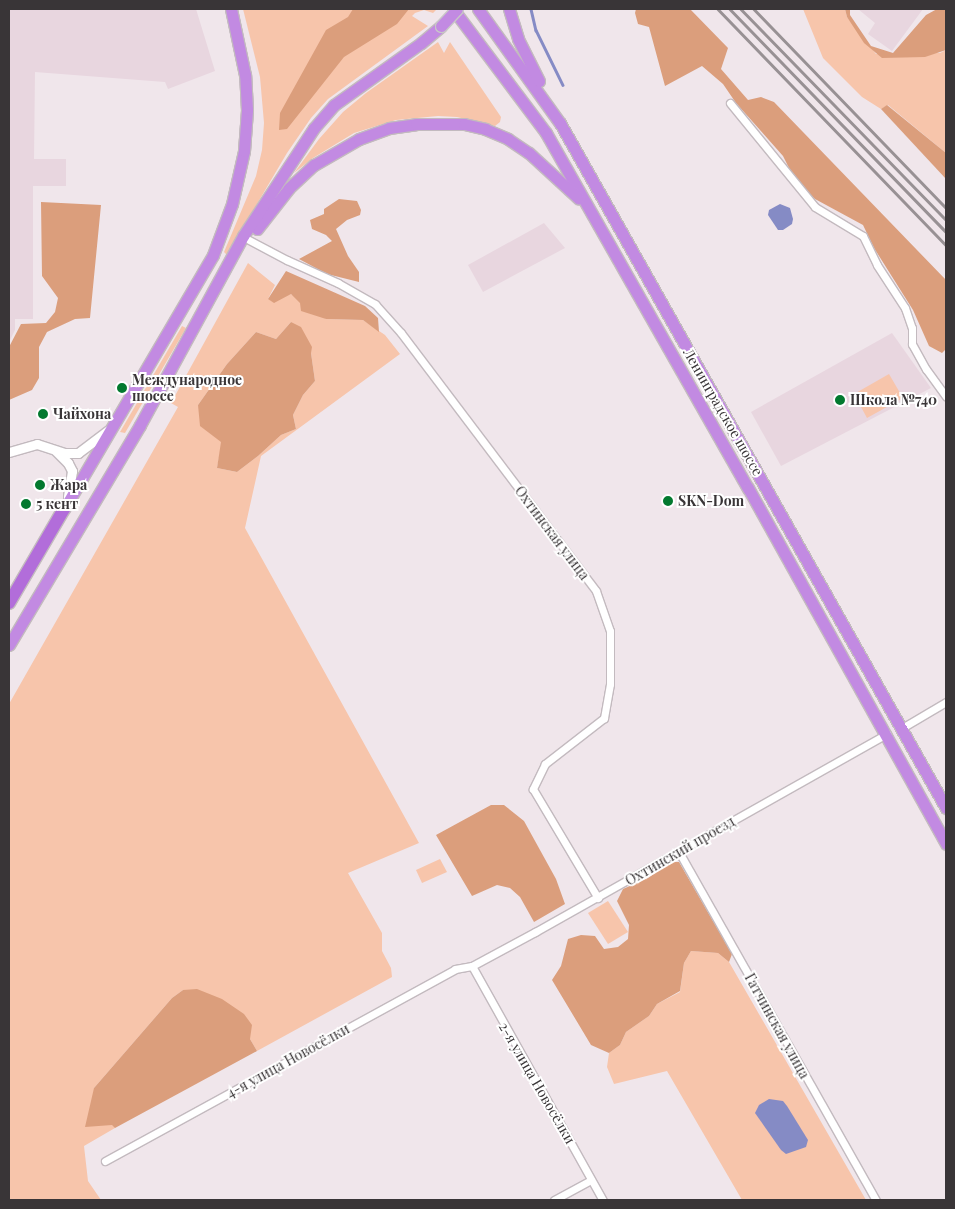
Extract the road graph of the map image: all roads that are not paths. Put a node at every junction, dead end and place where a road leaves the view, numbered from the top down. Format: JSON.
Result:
{"nodes":[{"id":1,"x":231,"y":9,"type":"edge"},
{"id":2,"x":453,"y":9,"type":"edge"},
{"id":3,"x":457,"y":9,"type":"edge"},
{"id":4,"x":478,"y":9,"type":"edge"},
{"id":5,"x":509,"y":9,"type":"edge"},
{"id":6,"x":730,"y":103,"type":"dead end"},
{"id":7,"x":560,"y":123,"type":"junction"},
{"id":8,"x":589,"y":208,"type":"junction"},
{"id":9,"x":249,"y":240,"type":"junction"},
{"id":10,"x":232,"y":259,"type":"junction"},
{"id":11,"x":946,"y":397,"type":"edge"},
{"id":12,"x":112,"y":426,"type":"junction"},
{"id":13,"x":52,"y":448,"type":"junction"},
{"id":14,"x":9,"y":452,"type":"edge"},
{"id":15,"x":65,"y":507,"type":"junction"},
{"id":16,"x":9,"y":602,"type":"edge"},
{"id":17,"x":9,"y":645,"type":"edge"},
{"id":18,"x":946,"y":702,"type":"edge"},
{"id":19,"x":902,"y":728,"type":"junction"},
{"id":20,"x":887,"y":734,"type":"junction"},
{"id":21,"x":946,"y":808,"type":"edge"},
{"id":22,"x":946,"y":844,"type":"edge"},
{"id":23,"x":679,"y":852,"type":"junction"},
{"id":24,"x":598,"y":898,"type":"junction"},
{"id":25,"x":472,"y":966,"type":"junction"},
{"id":26,"x":105,"y":1161,"type":"dead end"},
{"id":27,"x":592,"y":1180,"type":"junction"},
{"id":28,"x":554,"y":1200,"type":"edge"},
{"id":29,"x":603,"y":1200,"type":"edge"},
{"id":30,"x":876,"y":1200,"type":"edge"}],
"edges":[{"from":1,"to":12,"type":"highway"},
{"from":2,"to":8,"type":"highway","name":"Ленинградское шоссе"},
{"from":3,"to":10,"type":"highway","bridge":true},
{"from":4,"to":7,"type":"highway","name":"Ленинградское шоссе"},
{"from":5,"to":7,"type":"highway"},
{"from":6,"to":11,"type":"street"},
{"from":7,"to":19,"type":"highway","name":"Ленинградское шоссе"},
{"from":8,"to":9,"type":"highway"},
{"from":8,"to":20,"type":"highway","name":"Ленинградское шоссе"},
{"from":9,"to":10,"type":"highway"},
{"from":9,"to":24,"type":"street","name":"Охтинская улица"},
{"from":10,"to":17,"type":"highway"},
{"from":12,"to":13,"type":"street"},
{"from":12,"to":15,"type":"highway"},
{"from":13,"to":14,"type":"street"},
{"from":13,"to":15,"type":"street"},
{"from":15,"to":16,"type":"highway"},
{"from":18,"to":19,"type":"street"},
{"from":19,"to":21,"type":"highway","name":"Ленинградское шоссе"},
{"from":20,"to":22,"type":"highway","name":"Ленинградское шоссе"},
{"from":20,"to":23,"type":"street","name":"Охтинский проезд"},
{"from":23,"to":24,"type":"street","name":"Охтинский проезд"},
{"from":23,"to":30,"type":"street","name":"Гатчинская улица"},
{"from":24,"to":25,"type":"street","name":"Охтинский проезд"},
{"from":25,"to":26,"type":"street","name":"4-я улица Новосёлки"},
{"from":25,"to":27,"type":"street","name":"2-я улица Новосёлки"},
{"from":27,"to":28,"type":"street"},
{"from":27,"to":29,"type":"street","name":"2-я улица Новосёлки"}]}
